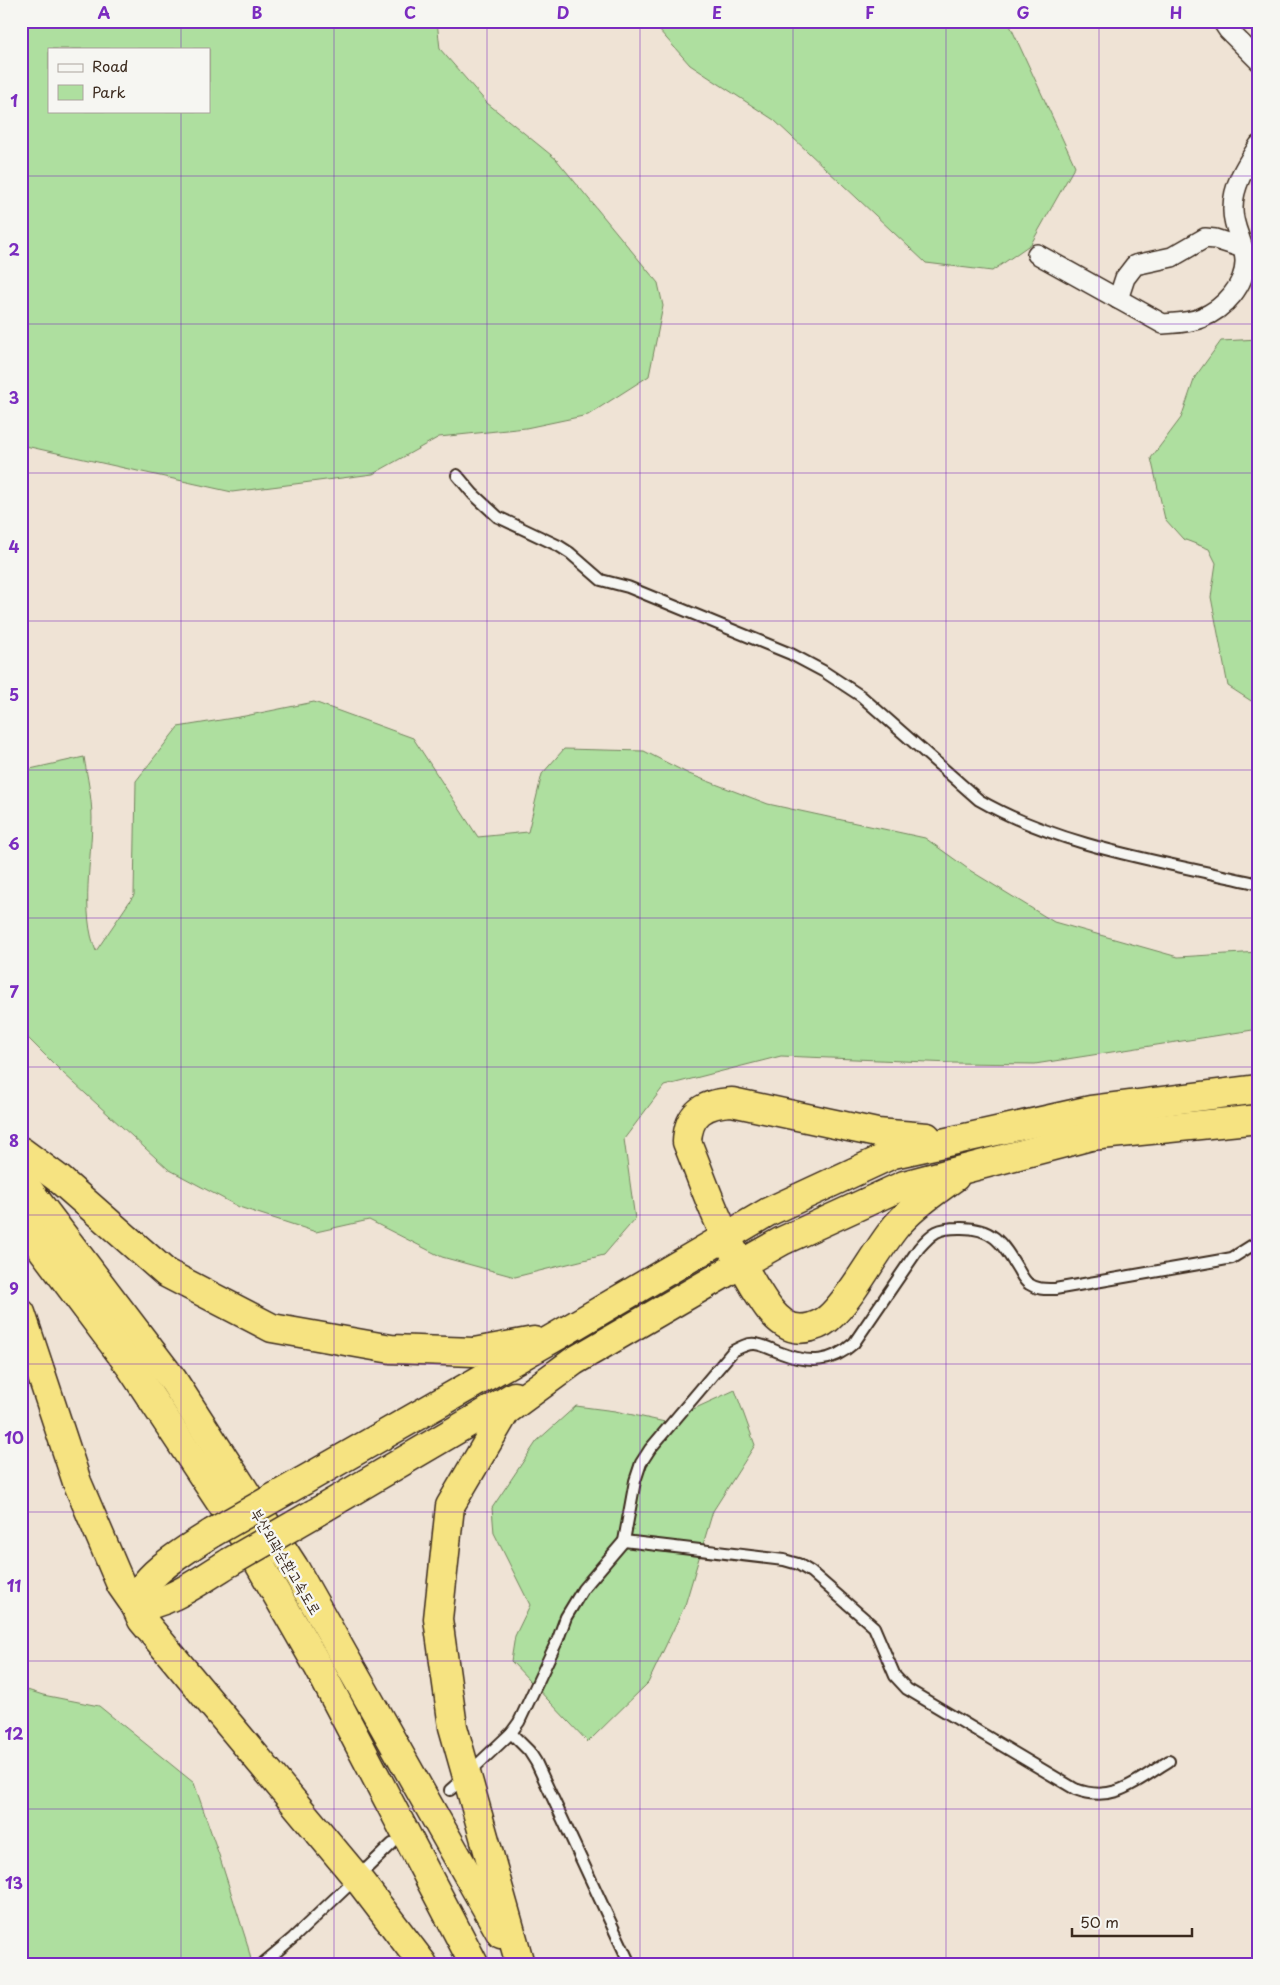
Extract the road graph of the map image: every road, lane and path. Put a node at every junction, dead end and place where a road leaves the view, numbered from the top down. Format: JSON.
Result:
{"nodes":[{"id":1,"x":1222,"y":21,"type":"edge"},
{"id":2,"x":1259,"y":61,"type":"edge"},
{"id":3,"x":1259,"y":145,"type":"edge"},
{"id":4,"x":1243,"y":248,"type":"junction"},
{"id":5,"x":1037,"y":254,"type":"dead end"},
{"id":6,"x":1118,"y":299,"type":"junction"},
{"id":7,"x":458,"y":476,"type":"dead end"},
{"id":8,"x":1259,"y":884,"type":"edge"},
{"id":9,"x":1259,"y":1088,"type":"edge"},
{"id":10,"x":1259,"y":1119,"type":"edge"},
{"id":11,"x":963,"y":1138,"type":"junction"},
{"id":12,"x":21,"y":1151,"type":"edge"},
{"id":13,"x":967,"y":1168,"type":"junction"},
{"id":14,"x":21,"y":1180,"type":"edge"},
{"id":15,"x":21,"y":1221,"type":"edge"},
{"id":16,"x":726,"y":1237,"type":"junction"},
{"id":17,"x":1259,"y":1242,"type":"edge"},
{"id":18,"x":741,"y":1264,"type":"junction"},
{"id":19,"x":21,"y":1313,"type":"edge"},
{"id":20,"x":557,"y":1336,"type":"junction"},
{"id":21,"x":574,"y":1361,"type":"junction"},
{"id":22,"x":624,"y":1542,"type":"junction"},
{"id":23,"x":135,"y":1605,"type":"junction"},
{"id":24,"x":511,"y":1733,"type":"junction"},
{"id":25,"x":1169,"y":1761,"type":"dead end"},
{"id":26,"x":475,"y":1767,"type":"dead end"},
{"id":27,"x":458,"y":1782,"type":"dead end"},
{"id":28,"x":450,"y":1790,"type":"dead end"},
{"id":29,"x":392,"y":1844,"type":"dead end"},
{"id":30,"x":365,"y":1870,"type":"dead end"},
{"id":31,"x":349,"y":1885,"type":"dead end"},
{"id":32,"x":262,"y":1964,"type":"edge"},
{"id":33,"x":423,"y":1964,"type":"edge"},
{"id":34,"x":474,"y":1964,"type":"edge"},
{"id":35,"x":519,"y":1964,"type":"edge"},
{"id":36,"x":630,"y":1964,"type":"edge"}],
"edges":[{"from":1,"to":2,"type":"street"},
{"from":3,"to":4,"type":"street"},
{"from":4,"to":6,"type":"street"},
{"from":4,"to":6,"type":"street"},
{"from":5,"to":6,"type":"street"},
{"from":7,"to":8,"type":"lane"},
{"from":9,"to":11,"type":"highway"},
{"from":10,"to":13,"type":"highway"},
{"from":11,"to":16,"type":"highway"},
{"from":11,"to":16,"type":"highway"},
{"from":12,"to":20,"type":"highway"},
{"from":13,"to":18,"type":"highway"},
{"from":13,"to":18,"type":"highway"},
{"from":14,"to":35,"type":"highway","name":"부산외곽순환고속도로"},
{"from":15,"to":34,"type":"highway","name":"부산외곽순환고속도로"},
{"from":16,"to":18,"type":"highway"},
{"from":16,"to":20,"type":"highway"},
{"from":17,"to":22,"type":"lane"},
{"from":18,"to":21,"type":"highway"},
{"from":19,"to":23,"type":"highway"},
{"from":20,"to":23,"type":"highway","bridge":true},
{"from":21,"to":23,"type":"highway","bridge":true},
{"from":21,"to":35,"type":"highway"},
{"from":22,"to":24,"type":"lane"},
{"from":22,"to":25,"type":"lane"},
{"from":23,"to":33,"type":"highway"},
{"from":24,"to":26,"type":"lane"},
{"from":24,"to":36,"type":"lane"},
{"from":27,"to":28,"type":"lane"},
{"from":29,"to":30,"type":"lane"},
{"from":31,"to":32,"type":"lane"}]}
